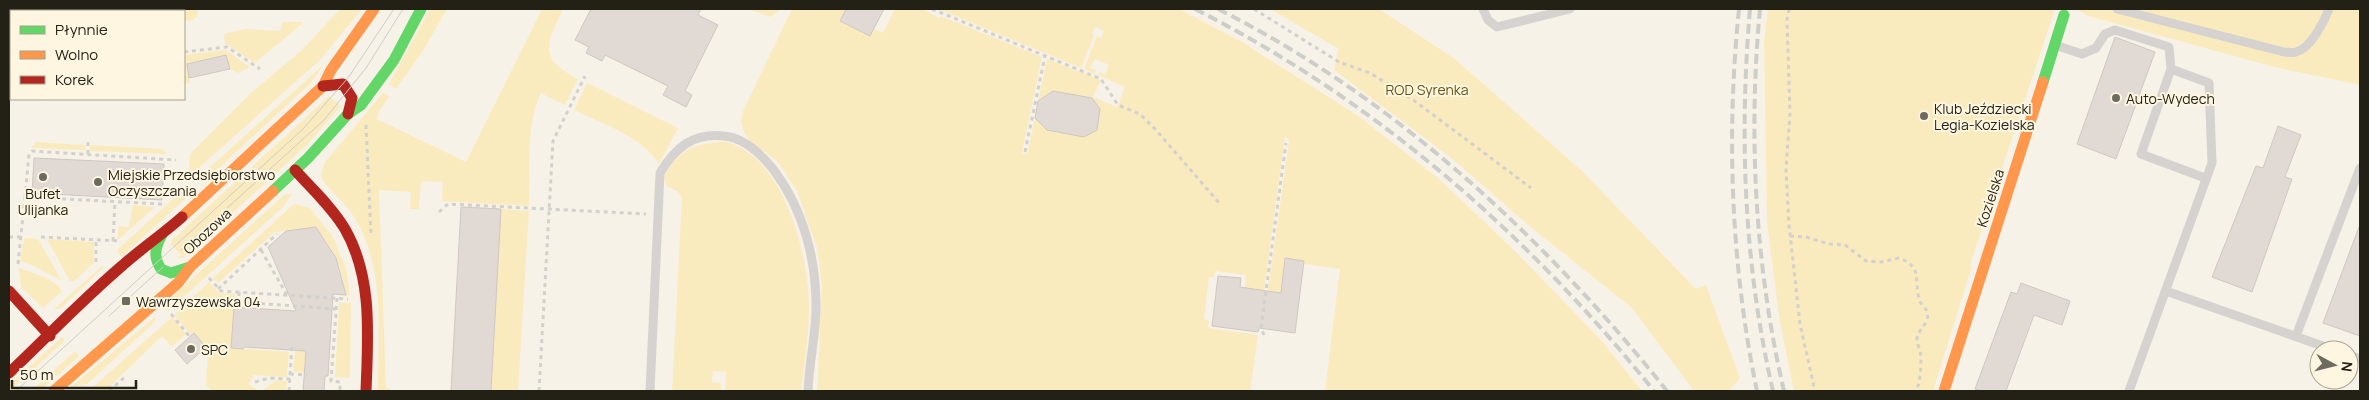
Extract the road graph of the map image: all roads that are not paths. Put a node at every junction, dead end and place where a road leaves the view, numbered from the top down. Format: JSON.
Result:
{"nodes":[{"id":1,"x":374,"y":9,"type":"edge"},
{"id":2,"x":421,"y":9,"type":"edge"},
{"id":3,"x":1484,"y":9,"type":"edge"},
{"id":4,"x":1570,"y":9,"type":"edge"},
{"id":5,"x":2117,"y":9,"type":"edge"},
{"id":6,"x":2330,"y":9,"type":"edge"},
{"id":7,"x":2067,"y":12,"type":"edge"},
{"id":8,"x":2055,"y":45,"type":"junction"},
{"id":9,"x":2171,"y":69,"type":"junction"},
{"id":10,"x":323,"y":86,"type":"junction"},
{"id":11,"x":348,"y":114,"type":"junction"},
{"id":12,"x":2360,"y":168,"type":"edge"},
{"id":13,"x":295,"y":170,"type":"junction"},
{"id":14,"x":2205,"y":178,"type":"junction"},
{"id":15,"x":162,"y":235,"type":"junction"},
{"id":16,"x":190,"y":267,"type":"junction"},
{"id":17,"x":9,"y":291,"type":"edge"},
{"id":18,"x":2166,"y":291,"type":"junction"},
{"id":19,"x":50,"y":336,"type":"junction"},
{"id":20,"x":2296,"y":336,"type":"junction"},
{"id":21,"x":2309,"y":341,"type":"edge"},
{"id":22,"x":9,"y":374,"type":"edge"},
{"id":23,"x":54,"y":391,"type":"edge"},
{"id":24,"x":366,"y":391,"type":"edge"},
{"id":25,"x":650,"y":391,"type":"edge"},
{"id":26,"x":808,"y":391,"type":"edge"},
{"id":27,"x":1944,"y":391,"type":"edge"},
{"id":28,"x":2129,"y":391,"type":"edge"}],
"edges":[{"from":1,"to":10,"type":"street","name":"Obozowa"},
{"from":2,"to":11,"type":"street","name":"Obozowa"},
{"from":3,"to":4,"type":"lane"},
{"from":5,"to":6,"type":"lane"},
{"from":7,"to":8,"type":"street","name":"Kozielska"},
{"from":8,"to":9,"type":"lane"},
{"from":8,"to":27,"type":"street","name":"Kozielska"},
{"from":9,"to":14,"type":"lane"},
{"from":9,"to":14,"type":"lane"},
{"from":10,"to":11,"type":"street"},
{"from":10,"to":15,"type":"street","name":"Obozowa"},
{"from":11,"to":13,"type":"street","name":"Obozowa"},
{"from":12,"to":20,"type":"lane"},
{"from":13,"to":16,"type":"street","name":"Obozowa"},
{"from":13,"to":24,"type":"street"},
{"from":14,"to":18,"type":"lane"},
{"from":15,"to":16,"type":"street"},
{"from":15,"to":19,"type":"street","name":"Obozowa"},
{"from":16,"to":23,"type":"street","name":"Obozowa"},
{"from":17,"to":19,"type":"street"},
{"from":18,"to":20,"type":"lane"},
{"from":18,"to":28,"type":"lane"},
{"from":19,"to":22,"type":"street","name":"Obozowa"},
{"from":20,"to":21,"type":"lane"},
{"from":25,"to":26,"type":"lane"}]}
